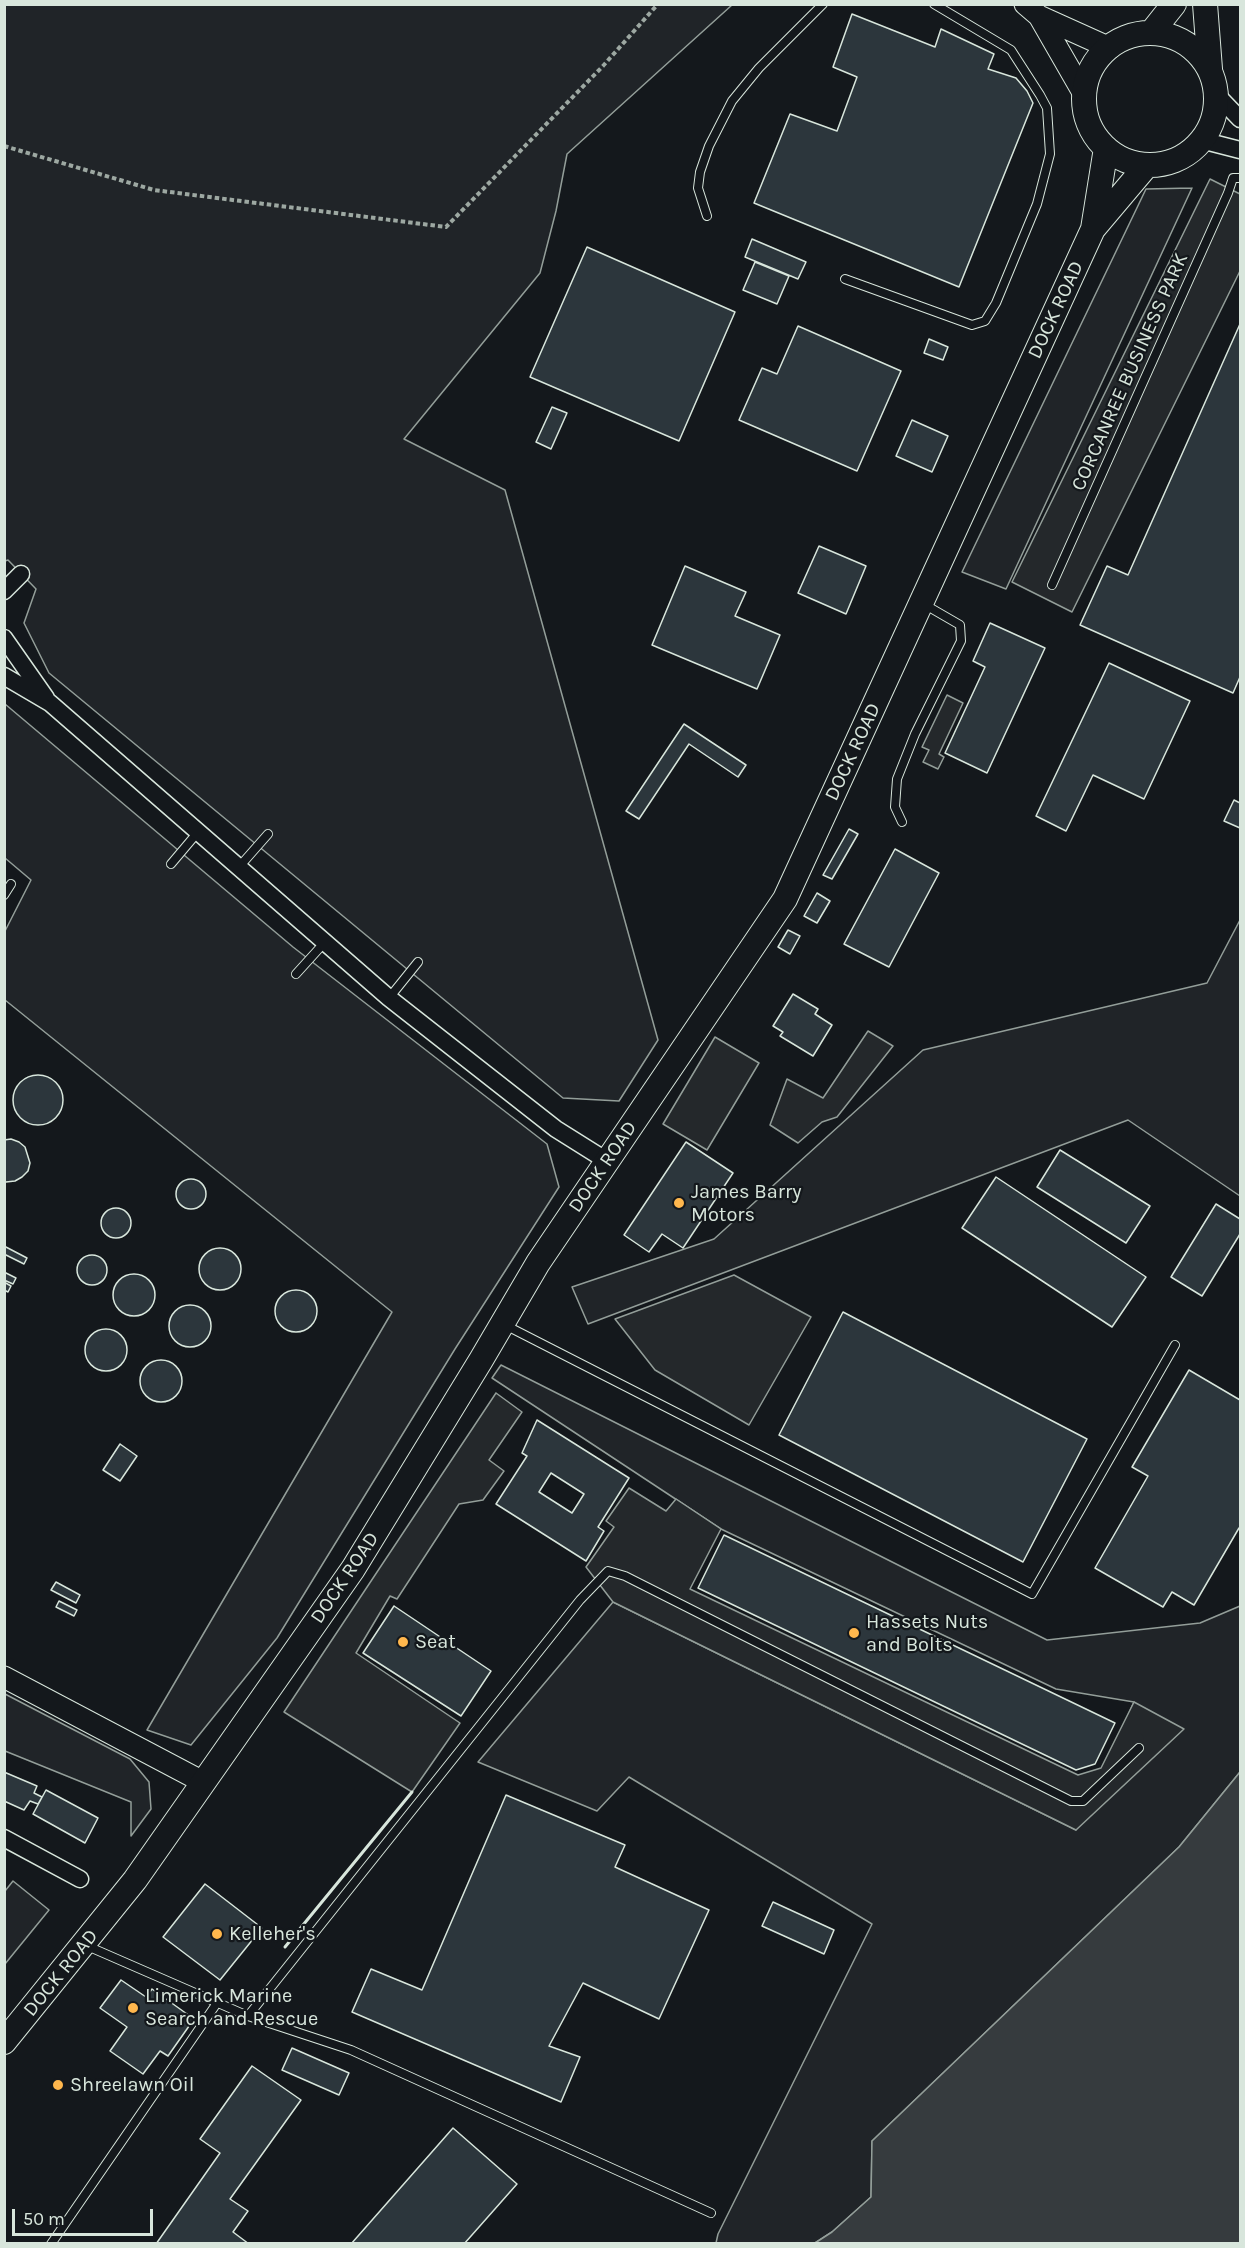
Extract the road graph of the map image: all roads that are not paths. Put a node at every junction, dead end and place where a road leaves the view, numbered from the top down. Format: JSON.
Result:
{"nodes":[{"id":1,"x":823,"y":4,"type":"edge"},
{"id":2,"x":934,"y":4,"type":"edge"},
{"id":3,"x":1174,"y":4,"type":"edge"},
{"id":4,"x":1205,"y":4,"type":"edge"},
{"id":5,"x":1032,"y":10,"type":"edge"},
{"id":6,"x":1150,"y":33,"type":"junction"},
{"id":7,"x":1110,"y":48,"type":"junction"},
{"id":8,"x":1210,"y":69,"type":"junction"},
{"id":9,"x":1216,"y":94,"type":"junction"},
{"id":10,"x":1084,"y":96,"type":"junction"},
{"id":11,"x":1240,"y":119,"type":"edge"},
{"id":12,"x":1201,"y":140,"type":"junction"},
{"id":13,"x":1106,"y":147,"type":"junction"},
{"id":14,"x":1240,"y":150,"type":"edge"},
{"id":15,"x":1147,"y":165,"type":"junction"},
{"id":16,"x":1240,"y":178,"type":"edge"},
{"id":17,"x":707,"y":216,"type":"dead end"},
{"id":18,"x":1093,"y":229,"type":"junction"},
{"id":19,"x":845,"y":279,"type":"dead end"},
{"id":20,"x":21,"y":574,"type":"dead end"},
{"id":21,"x":1052,"y":585,"type":"dead end"},
{"id":22,"x":4,"y":591,"type":"edge"},
{"id":23,"x":921,"y":603,"type":"junction"},
{"id":24,"x":4,"y":638,"type":"edge"},
{"id":25,"x":4,"y":676,"type":"edge"},
{"id":26,"x":50,"y":703,"type":"junction"},
{"id":27,"x":902,"y":822,"type":"dead end"},
{"id":28,"x":198,"y":832,"type":"junction"},
{"id":29,"x":268,"y":834,"type":"dead end"},
{"id":30,"x":171,"y":864,"type":"dead end"},
{"id":31,"x":239,"y":867,"type":"junction"},
{"id":32,"x":11,"y":884,"type":"dead end"},
{"id":33,"x":4,"y":895,"type":"edge"},
{"id":34,"x":325,"y":942,"type":"junction"},
{"id":35,"x":418,"y":962,"type":"dead end"},
{"id":36,"x":296,"y":974,"type":"dead end"},
{"id":37,"x":389,"y":998,"type":"junction"},
{"id":38,"x":607,"y":1161,"type":"junction"},
{"id":39,"x":502,"y":1323,"type":"junction"},
{"id":40,"x":1175,"y":1345,"type":"dead end"},
{"id":41,"x":4,"y":1677,"type":"edge"},
{"id":42,"x":1139,"y":1748,"type":"dead end"},
{"id":43,"x":203,"y":1782,"type":"junction"},
{"id":44,"x":4,"y":1838,"type":"edge"},
{"id":45,"x":80,"y":1879,"type":"dead end"},
{"id":46,"x":84,"y":1944,"type":"junction"},
{"id":47,"x":217,"y":2003,"type":"junction"},
{"id":48,"x":248,"y":2016,"type":"junction"},
{"id":49,"x":4,"y":2042,"type":"edge"},
{"id":50,"x":711,"y":2213,"type":"dead end"},
{"id":51,"x":51,"y":2244,"type":"edge"}],
"edges":[{"from":1,"to":17,"type":"lane"},
{"from":2,"to":19,"type":"lane"},
{"from":3,"to":6,"type":"main road"},
{"from":4,"to":8,"type":"main road"},
{"from":5,"to":7,"type":"street"},
{"from":5,"to":10,"type":"street"},
{"from":6,"to":7,"type":"main road"},
{"from":6,"to":8,"type":"main road"},
{"from":7,"to":10,"type":"main road"},
{"from":8,"to":9,"type":"main road"},
{"from":9,"to":11,"type":"street"},
{"from":9,"to":12,"type":"main road"},
{"from":10,"to":13,"type":"main road"},
{"from":12,"to":14,"type":"street"},
{"from":12,"to":15,"type":"main road"},
{"from":13,"to":15,"type":"main road"},
{"from":13,"to":18,"type":"main road","name":"DOCK ROAD"},
{"from":15,"to":18,"type":"main road","name":"DOCK ROAD"},
{"from":16,"to":21,"type":"lane","name":"CORCANREE BUSINESS PARK"},
{"from":18,"to":23,"type":"main road","name":"DOCK ROAD"},
{"from":20,"to":22,"type":"street"},
{"from":23,"to":27,"type":"lane"},
{"from":23,"to":38,"type":"main road","name":"DOCK ROAD"},
{"from":24,"to":26,"type":"street"},
{"from":25,"to":26,"type":"street"},
{"from":26,"to":28,"type":"street"},
{"from":28,"to":30,"type":"lane"},
{"from":28,"to":31,"type":"street"},
{"from":29,"to":31,"type":"lane"},
{"from":31,"to":34,"type":"street"},
{"from":32,"to":33,"type":"lane"},
{"from":34,"to":36,"type":"lane"},
{"from":34,"to":37,"type":"street"},
{"from":35,"to":37,"type":"lane"},
{"from":37,"to":38,"type":"street"},
{"from":38,"to":39,"type":"main road","name":"DOCK ROAD"},
{"from":39,"to":40,"type":"lane"},
{"from":39,"to":43,"type":"main road","name":"DOCK ROAD"},
{"from":41,"to":43,"type":"street"},
{"from":42,"to":48,"type":"lane"},
{"from":43,"to":46,"type":"main road","name":"DOCK ROAD"},
{"from":44,"to":45,"type":"street"},
{"from":46,"to":47,"type":"lane"},
{"from":46,"to":49,"type":"main road","name":"DOCK ROAD"},
{"from":47,"to":48,"type":"lane"},
{"from":47,"to":51,"type":"lane"},
{"from":48,"to":50,"type":"lane"}]}
